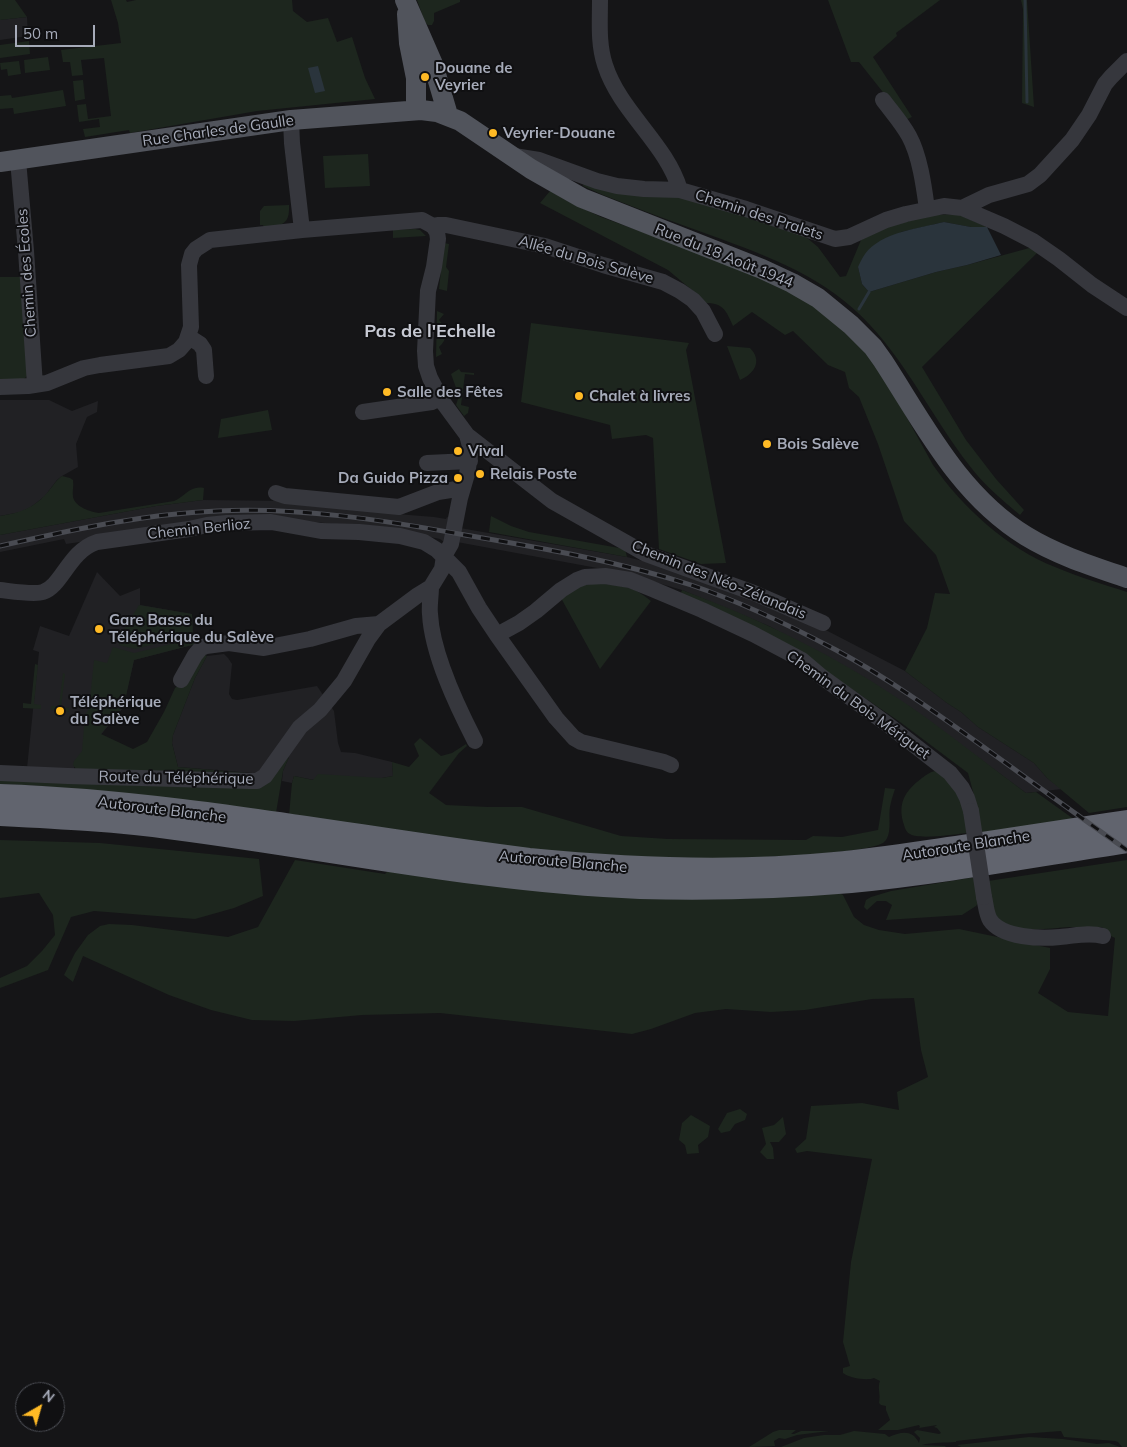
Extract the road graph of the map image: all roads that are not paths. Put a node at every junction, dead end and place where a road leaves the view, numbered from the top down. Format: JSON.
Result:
{"nodes":[{"id":1,"x":600,"y":0,"type":"edge"},
{"id":2,"x":405,"y":2,"type":"edge"},
{"id":3,"x":1127,"y":61,"type":"edge"},
{"id":4,"x":884,"y":100,"type":"dead end"},
{"id":5,"x":416,"y":110,"type":"junction"},
{"id":6,"x":442,"y":114,"type":"junction"},
{"id":7,"x":291,"y":120,"type":"junction"},
{"id":8,"x":510,"y":155,"type":"junction"},
{"id":9,"x":9,"y":161,"type":"edge"},
{"id":10,"x":680,"y":190,"type":"junction"},
{"id":11,"x":962,"y":208,"type":"junction"},
{"id":12,"x":928,"y":209,"type":"junction"},
{"id":13,"x":433,"y":226,"type":"junction"},
{"id":14,"x":302,"y":230,"type":"junction"},
{"id":15,"x":1127,"y":308,"type":"edge"},
{"id":16,"x":715,"y":334,"type":"dead end"},
{"id":17,"x":189,"y":337,"type":"junction"},
{"id":18,"x":206,"y":376,"type":"dead end"},
{"id":19,"x":35,"y":385,"type":"junction"},
{"id":20,"x":0,"y":387,"type":"edge"},
{"id":21,"x":439,"y":394,"type":"junction"},
{"id":22,"x":363,"y":412,"type":"dead end"},
{"id":23,"x":467,"y":435,"type":"junction"},
{"id":24,"x":470,"y":461,"type":"junction"},
{"id":25,"x":427,"y":463,"type":"dead end"},
{"id":26,"x":464,"y":488,"type":"junction"},
{"id":27,"x":276,"y":493,"type":"dead end"},
{"id":28,"x":444,"y":556,"type":"junction"},
{"id":29,"x":1127,"y":578,"type":"edge"},
{"id":30,"x":431,"y":588,"type":"junction"},
{"id":31,"x":0,"y":590,"type":"edge"},
{"id":32,"x":823,"y":623,"type":"dead end"},
{"id":33,"x":379,"y":624,"type":"junction"},
{"id":34,"x":497,"y":635,"type":"junction"},
{"id":35,"x":181,"y":680,"type":"dead end"},
{"id":36,"x":475,"y":741,"type":"dead end"},
{"id":37,"x":671,"y":766,"type":"dead end"},
{"id":38,"x":0,"y":773,"type":"edge"},
{"id":39,"x":0,"y":796,"type":"edge"},
{"id":40,"x":0,"y":814,"type":"edge"},
{"id":41,"x":1127,"y":822,"type":"edge"},
{"id":42,"x":1127,"y":841,"type":"edge"},
{"id":43,"x":1103,"y":936,"type":"dead end"}],
"edges":[{"from":1,"to":10,"type":"street"},
{"from":2,"to":5,"type":"main road"},
{"from":2,"to":6,"type":"main road"},
{"from":3,"to":11,"type":"street"},
{"from":4,"to":12,"type":"street"},
{"from":5,"to":6,"type":"main road","name":"Rue Charles de Gaulle"},
{"from":5,"to":7,"type":"main road","name":"Rue Charles de Gaulle"},
{"from":6,"to":8,"type":"main road","name":"Rue du 18 Août 1944"},
{"from":7,"to":9,"type":"main road","name":"Rue Charles de Gaulle"},
{"from":7,"to":14,"type":"street"},
{"from":8,"to":10,"type":"street","name":"Chemin des Pralets"},
{"from":8,"to":29,"type":"main road","name":"Rue du 18 Août 1944"},
{"from":9,"to":19,"type":"street","name":"Chemin des Écoles"},
{"from":10,"to":12,"type":"street","name":"Chemin des Pralets"},
{"from":11,"to":12,"type":"street","name":"Chemin des Pralets"},
{"from":11,"to":15,"type":"street","name":"Chemin des Pralets"},
{"from":13,"to":14,"type":"street","name":"Allée du Bois Salève"},
{"from":13,"to":16,"type":"street","name":"Allée du Bois Salève"},
{"from":13,"to":21,"type":"street"},
{"from":14,"to":17,"type":"street","name":"Allée du Bois Salève"},
{"from":17,"to":18,"type":"street"},
{"from":17,"to":19,"type":"street"},
{"from":19,"to":20,"type":"street"},
{"from":21,"to":22,"type":"street"},
{"from":21,"to":23,"type":"street"},
{"from":23,"to":24,"type":"street"},
{"from":23,"to":32,"type":"street","name":"Chemin des Néo-Zélandais"},
{"from":24,"to":25,"type":"street"},
{"from":24,"to":26,"type":"street"},
{"from":26,"to":27,"type":"street"},
{"from":26,"to":28,"type":"street"},
{"from":28,"to":30,"type":"street"},
{"from":28,"to":31,"type":"street","name":"Chemin Berlioz"},
{"from":28,"to":34,"type":"street"},
{"from":30,"to":33,"type":"street"},
{"from":30,"to":36,"type":"street"},
{"from":33,"to":35,"type":"street"},
{"from":33,"to":38,"type":"street","name":"Route du Téléphérique"},
{"from":34,"to":37,"type":"street"},
{"from":34,"to":43,"type":"street","name":"Chemin du Bois Mériguet","bridge":true},
{"from":39,"to":41,"type":"highway","name":"Autoroute Blanche"},
{"from":40,"to":42,"type":"highway","name":"Autoroute Blanche"}]}
